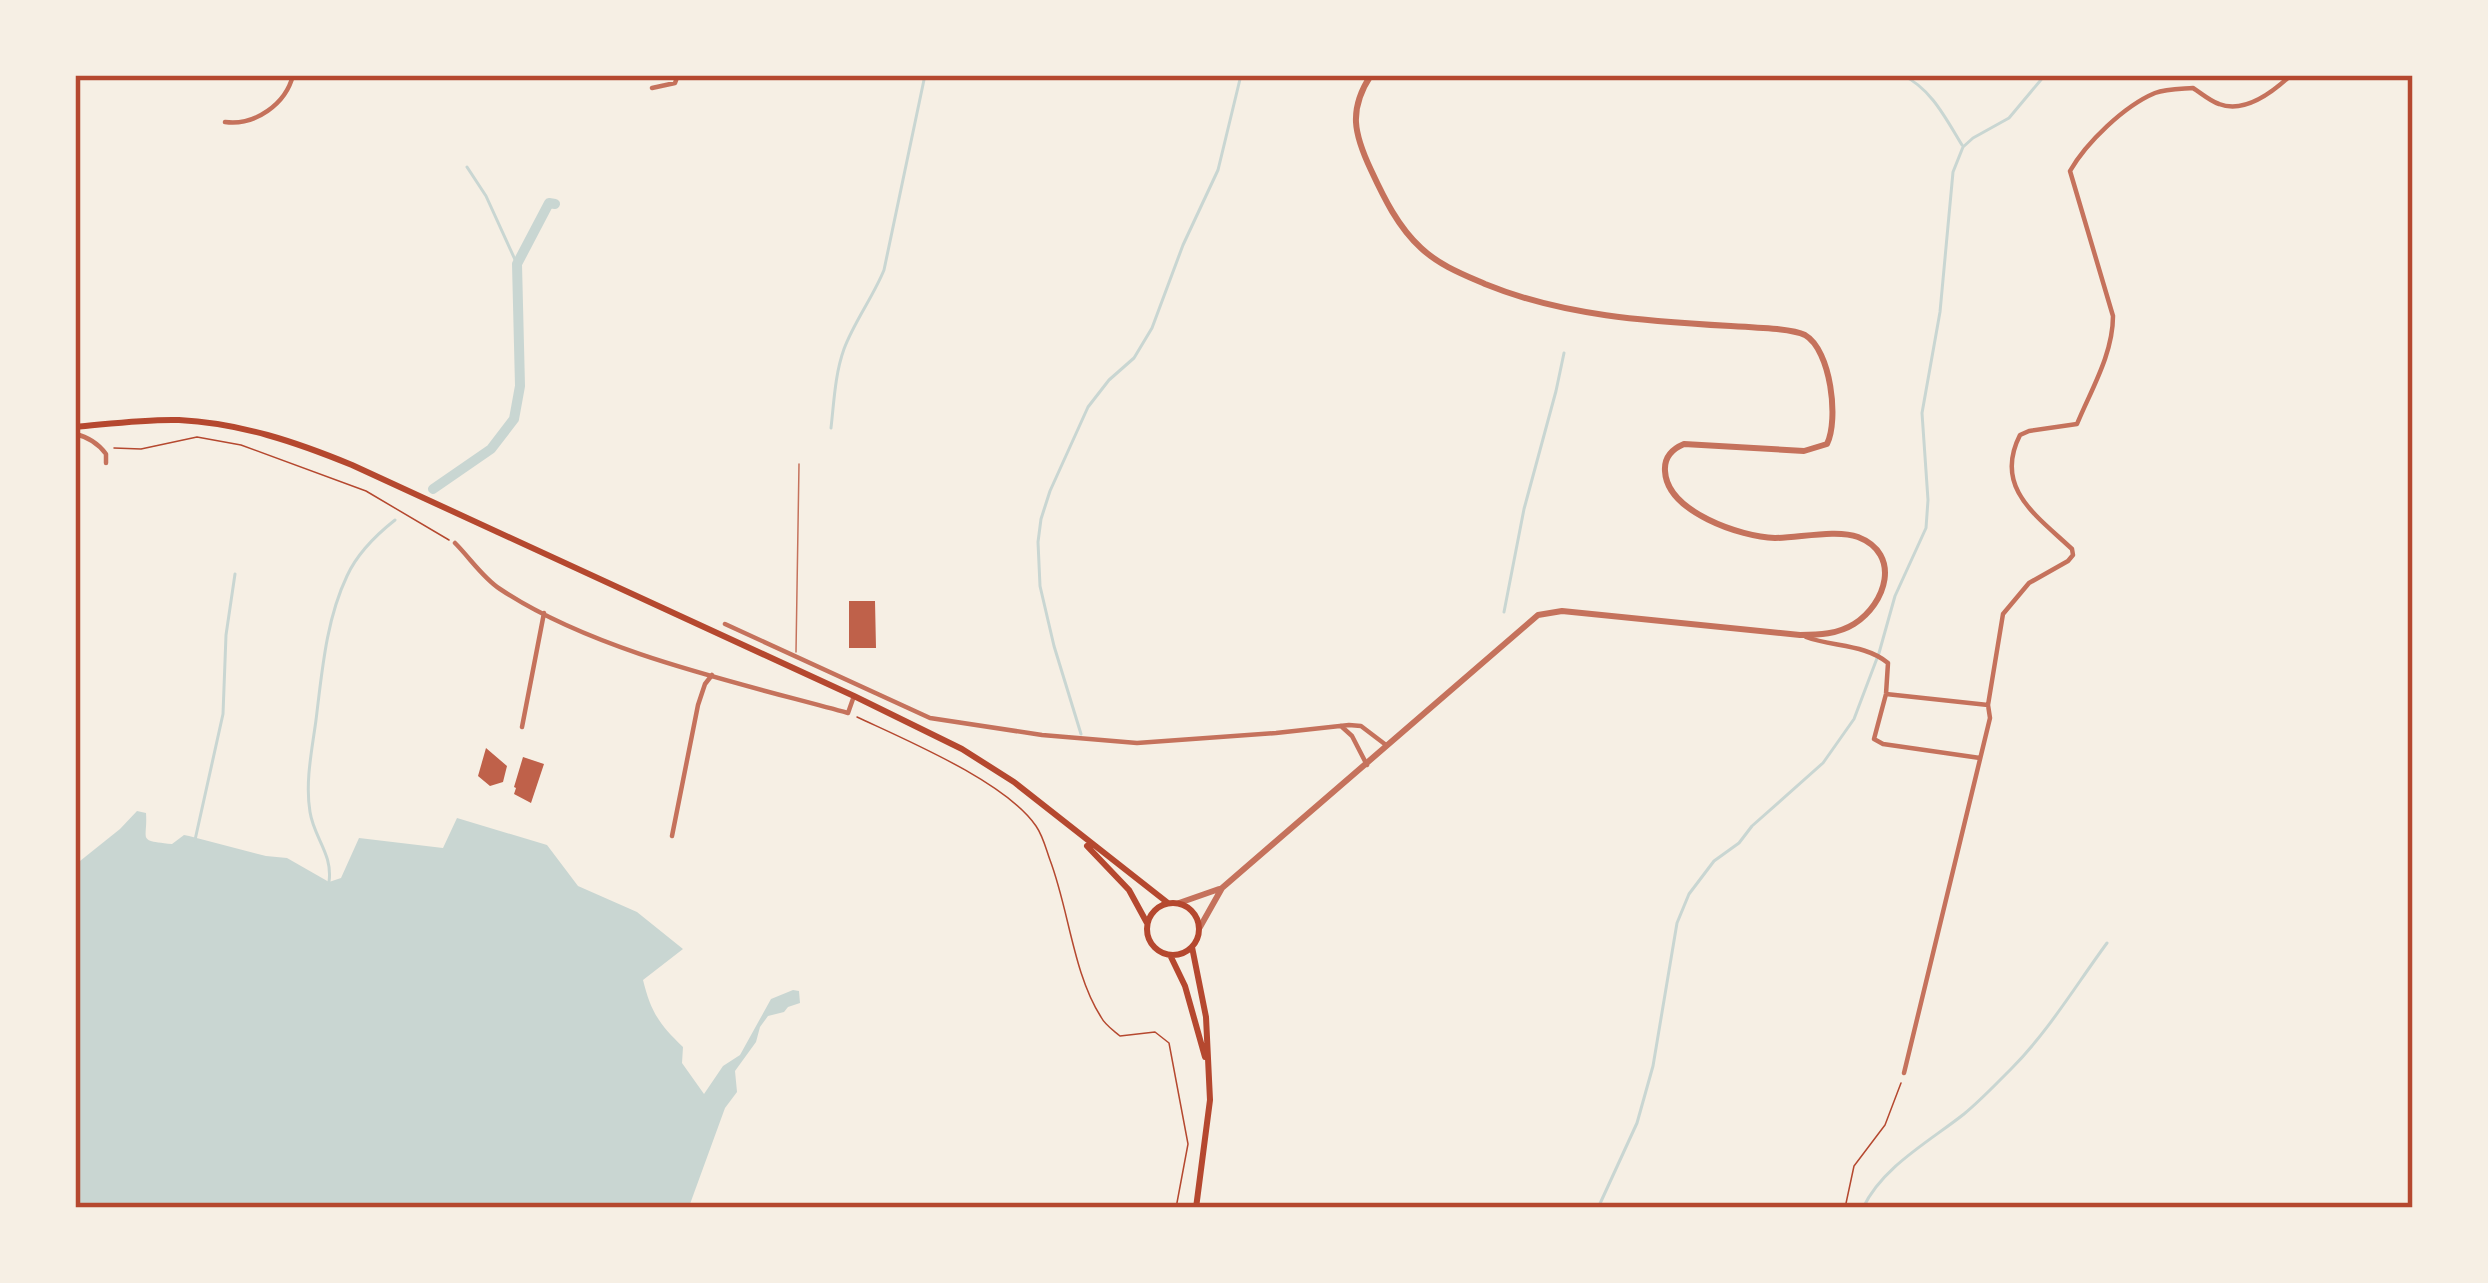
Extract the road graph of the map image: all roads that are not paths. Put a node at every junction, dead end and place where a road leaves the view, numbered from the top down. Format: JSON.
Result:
{"nodes":[{"id":1,"x":293,"y":75,"type":"edge"},
{"id":2,"x":678,"y":75,"type":"edge"},
{"id":3,"x":1371,"y":75,"type":"edge"},
{"id":4,"x":2291,"y":75,"type":"edge"},
{"id":5,"x":652,"y":88,"type":"dead end"},
{"id":6,"x":225,"y":122,"type":"dead end"},
{"id":7,"x":75,"y":430,"type":"edge"},
{"id":8,"x":106,"y":463,"type":"dead end"},
{"id":9,"x":799,"y":464,"type":"dead end"},
{"id":10,"x":454,"y":544,"type":"road end"},
{"id":11,"x":544,"y":613,"type":"junction"},
{"id":12,"x":725,"y":624,"type":"dead end"},
{"id":13,"x":1801,"y":635,"type":"junction"},
{"id":14,"x":796,"y":658,"type":"junction"},
{"id":15,"x":712,"y":675,"type":"junction"},
{"id":16,"x":1886,"y":694,"type":"junction"},
{"id":17,"x":854,"y":696,"type":"junction"},
{"id":18,"x":1988,"y":705,"type":"junction"},
{"id":19,"x":1341,"y":726,"type":"junction"},
{"id":20,"x":522,"y":727,"type":"dead end"},
{"id":21,"x":1388,"y":746,"type":"junction"},
{"id":22,"x":1980,"y":758,"type":"junction"},
{"id":23,"x":1367,"y":765,"type":"junction"},
{"id":24,"x":1068,"y":826,"type":"junction"},
{"id":25,"x":671,"y":836,"type":"dead end"},
{"id":26,"x":1222,"y":888,"type":"junction"},
{"id":27,"x":1168,"y":903,"type":"junction"},
{"id":28,"x":1179,"y":903,"type":"junction"},
{"id":29,"x":1147,"y":923,"type":"junction"},
{"id":30,"x":1200,"y":927,"type":"junction"},
{"id":31,"x":1192,"y":947,"type":"junction"},
{"id":32,"x":1170,"y":955,"type":"junction"},
{"id":33,"x":1209,"y":1072,"type":"junction"},
{"id":34,"x":1904,"y":1073,"type":"road end"},
{"id":35,"x":1196,"y":1208,"type":"edge"}],
"edges":[{"from":1,"to":6,"type":"street"},
{"from":2,"to":5,"type":"street"},
{"from":3,"to":13,"type":"street"},
{"from":4,"to":18,"type":"street"},
{"from":7,"to":8,"type":"street"},
{"from":7,"to":17,"type":"main road"},
{"from":9,"to":14,"type":"lane"},
{"from":10,"to":11,"type":"street"},
{"from":11,"to":15,"type":"street"},
{"from":11,"to":20,"type":"street"},
{"from":12,"to":14,"type":"street"},
{"from":13,"to":16,"type":"street"},
{"from":13,"to":21,"type":"street"},
{"from":14,"to":19,"type":"street"},
{"from":15,"to":17,"type":"street"},
{"from":15,"to":25,"type":"street"},
{"from":16,"to":18,"type":"street"},
{"from":16,"to":22,"type":"street"},
{"from":17,"to":24,"type":"main road"},
{"from":18,"to":22,"type":"street"},
{"from":19,"to":21,"type":"street"},
{"from":19,"to":23,"type":"street"},
{"from":21,"to":23,"type":"street"},
{"from":22,"to":34,"type":"street"},
{"from":23,"to":26,"type":"street"},
{"from":24,"to":27,"type":"main road"},
{"from":24,"to":29,"type":"main road"},
{"from":26,"to":28,"type":"street"},
{"from":26,"to":30,"type":"street"},
{"from":27,"to":28,"type":"main road"},
{"from":27,"to":29,"type":"main road"},
{"from":28,"to":30,"type":"main road"},
{"from":29,"to":32,"type":"main road"},
{"from":30,"to":31,"type":"main road"},
{"from":31,"to":32,"type":"main road"},
{"from":31,"to":33,"type":"main road"},
{"from":32,"to":33,"type":"main road"},
{"from":33,"to":35,"type":"main road"}]}
